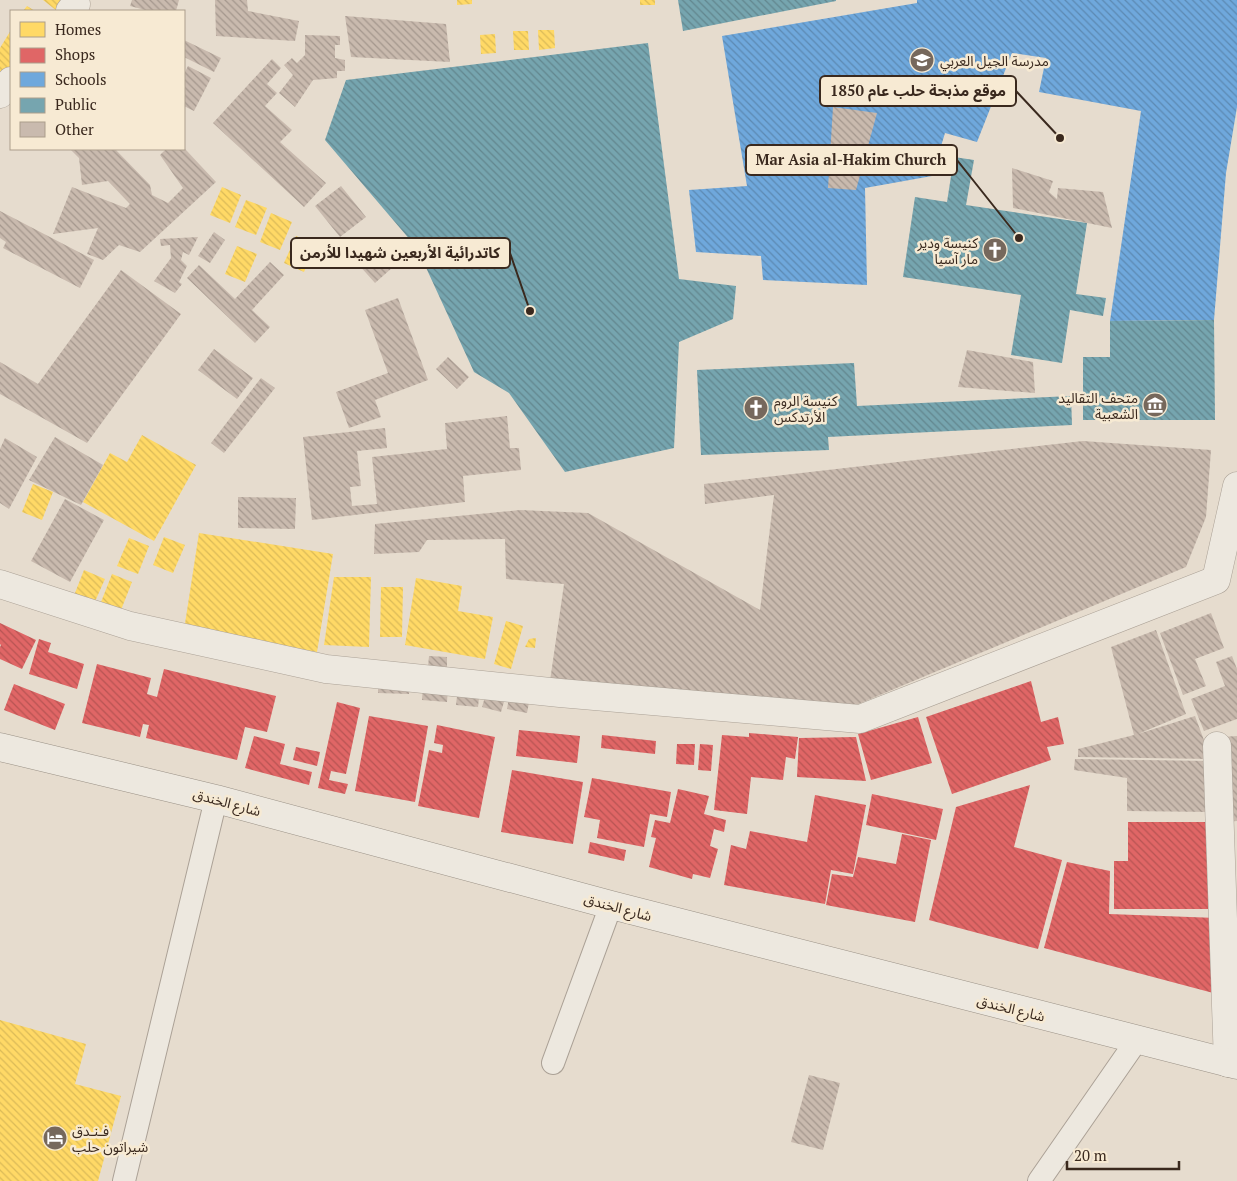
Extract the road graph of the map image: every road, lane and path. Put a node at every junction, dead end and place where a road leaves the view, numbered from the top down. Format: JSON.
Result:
{"nodes":[{"id":1,"x":10,"y":82,"type":"edge"},
{"id":2,"x":0,"y":94,"type":"edge"},
{"id":3,"x":1237,"y":486,"type":"edge"},
{"id":4,"x":0,"y":584,"type":"edge"},
{"id":5,"x":1217,"y":746,"type":"dead end"},
{"id":6,"x":0,"y":747,"type":"edge"},
{"id":7,"x":216,"y":799,"type":"junction"},
{"id":8,"x":611,"y":905,"type":"junction"},
{"id":9,"x":1137,"y":1040,"type":"junction"},
{"id":10,"x":552,"y":1063,"type":"dead end"},
{"id":11,"x":1232,"y":1064,"type":"edge"},
{"id":12,"x":124,"y":1181,"type":"edge"},
{"id":13,"x":1039,"y":1181,"type":"edge"}],
"edges":[{"from":1,"to":2,"type":"street"},
{"from":3,"to":4,"type":"street"},
{"from":5,"to":11,"type":"street"},
{"from":6,"to":7,"type":"street","name":"شارع الخندق"},
{"from":7,"to":8,"type":"street","name":"شارع الخندق"},
{"from":7,"to":12,"type":"lane"},
{"from":8,"to":9,"type":"street","name":"شارع الخندق"},
{"from":8,"to":10,"type":"lane"},
{"from":9,"to":11,"type":"street","name":"شارع الخندق"},
{"from":9,"to":13,"type":"lane"}]}
